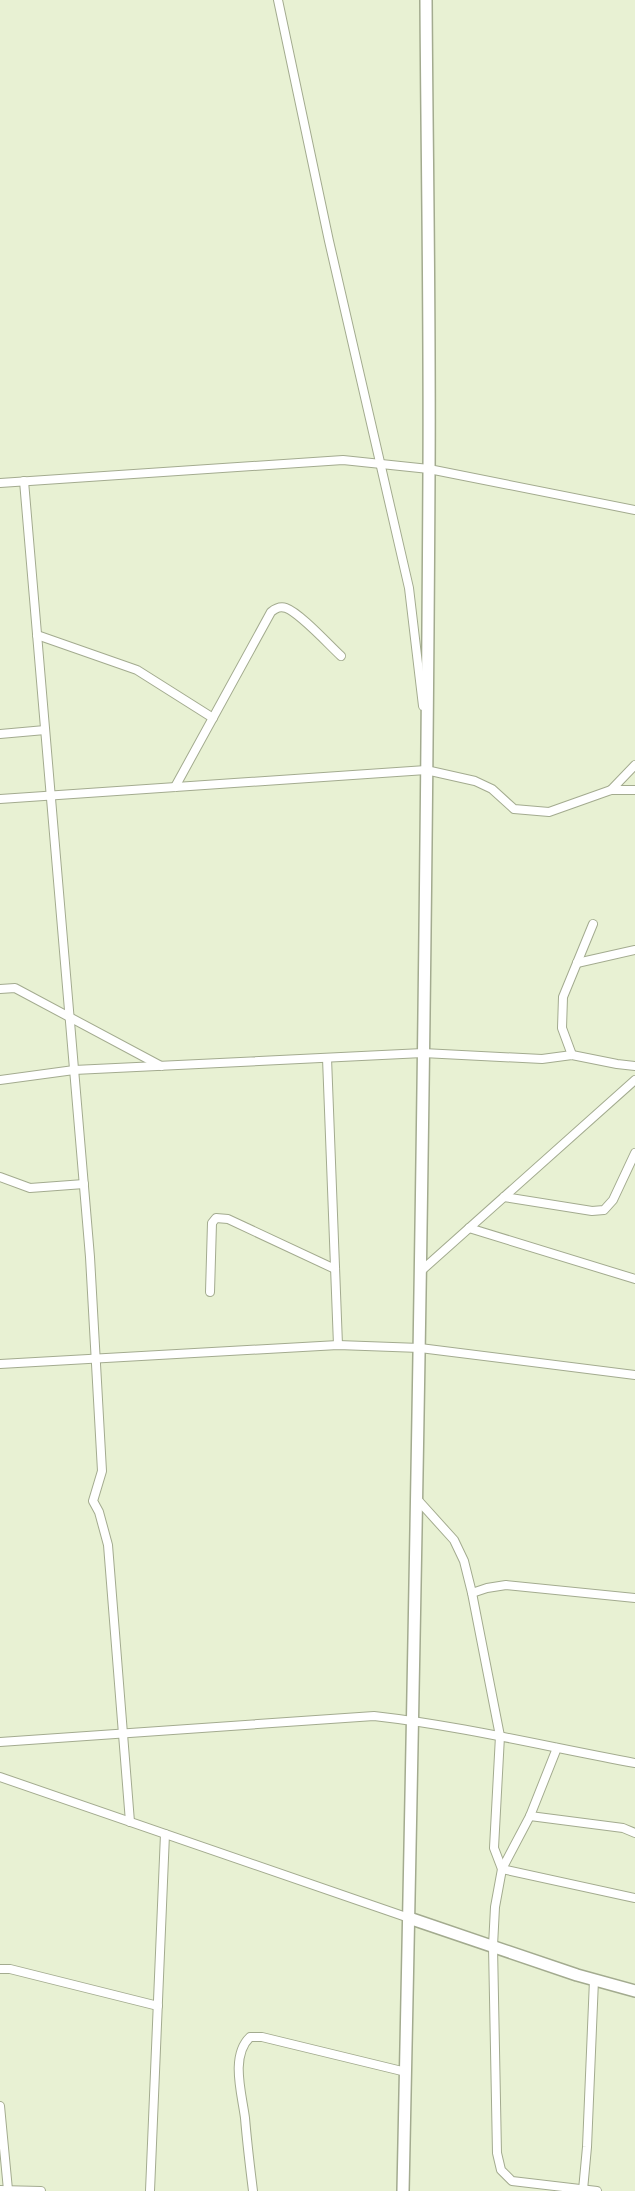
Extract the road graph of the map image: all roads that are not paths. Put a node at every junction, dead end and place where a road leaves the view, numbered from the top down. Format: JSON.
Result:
{"nodes":[{"id":1,"x":278,"y":0,"type":"edge"},
{"id":2,"x":426,"y":0,"type":"edge"},
{"id":3,"x":382,"y":463,"type":"junction"},
{"id":4,"x":429,"y":470,"type":"junction"},
{"id":5,"x":24,"y":481,"type":"junction"},
{"id":6,"x":0,"y":482,"type":"edge"},
{"id":7,"x":635,"y":510,"type":"edge"},
{"id":8,"x":37,"y":635,"type":"junction"},
{"id":9,"x":341,"y":656,"type":"dead end"},
{"id":10,"x":213,"y":718,"type":"junction"},
{"id":11,"x":45,"y":730,"type":"junction"},
{"id":12,"x":0,"y":734,"type":"edge"},
{"id":13,"x":426,"y":735,"type":"junction"},
{"id":14,"x":635,"y":765,"type":"edge"},
{"id":15,"x":426,"y":770,"type":"junction"},
{"id":16,"x":175,"y":787,"type":"junction"},
{"id":17,"x":611,"y":790,"type":"junction"},
{"id":18,"x":635,"y":790,"type":"edge"},
{"id":19,"x":51,"y":796,"type":"junction"},
{"id":20,"x":0,"y":799,"type":"edge"},
{"id":21,"x":593,"y":924,"type":"dead end"},
{"id":22,"x":635,"y":950,"type":"edge"},
{"id":23,"x":577,"y":963,"type":"junction"},
{"id":24,"x":0,"y":989,"type":"edge"},
{"id":25,"x":70,"y":1016,"type":"junction"},
{"id":26,"x":423,"y":1053,"type":"junction"},
{"id":27,"x":572,"y":1055,"type":"junction"},
{"id":28,"x":327,"y":1058,"type":"junction"},
{"id":29,"x":162,"y":1066,"type":"junction"},
{"id":30,"x":635,"y":1066,"type":"edge"},
{"id":31,"x":74,"y":1070,"type":"junction"},
{"id":32,"x":0,"y":1080,"type":"edge"},
{"id":33,"x":635,"y":1080,"type":"edge"},
{"id":34,"x":635,"y":1152,"type":"edge"},
{"id":35,"x":0,"y":1177,"type":"edge"},
{"id":36,"x":84,"y":1184,"type":"junction"},
{"id":37,"x":504,"y":1196,"type":"junction"},
{"id":38,"x":469,"y":1228,"type":"junction"},
{"id":39,"x":335,"y":1269,"type":"junction"},
{"id":40,"x":421,"y":1271,"type":"junction"},
{"id":41,"x":635,"y":1279,"type":"edge"},
{"id":42,"x":210,"y":1292,"type":"dead end"},
{"id":43,"x":338,"y":1344,"type":"junction"},
{"id":44,"x":420,"y":1348,"type":"junction"},
{"id":45,"x":96,"y":1358,"type":"junction"},
{"id":46,"x":0,"y":1364,"type":"edge"},
{"id":47,"x":635,"y":1375,"type":"edge"},
{"id":48,"x":417,"y":1499,"type":"junction"},
{"id":49,"x":472,"y":1593,"type":"junction"},
{"id":50,"x":635,"y":1598,"type":"edge"},
{"id":51,"x":413,"y":1721,"type":"junction"},
{"id":52,"x":122,"y":1734,"type":"junction"},
{"id":53,"x":500,"y":1736,"type":"junction"},
{"id":54,"x":0,"y":1742,"type":"edge"},
{"id":55,"x":557,"y":1748,"type":"junction"},
{"id":56,"x":635,"y":1763,"type":"edge"},
{"id":57,"x":0,"y":1777,"type":"edge"},
{"id":58,"x":530,"y":1816,"type":"junction"},
{"id":59,"x":130,"y":1822,"type":"junction"},
{"id":60,"x":635,"y":1833,"type":"edge"},
{"id":61,"x":165,"y":1834,"type":"junction"},
{"id":62,"x":502,"y":1869,"type":"junction"},
{"id":63,"x":635,"y":1898,"type":"edge"},
{"id":64,"x":409,"y":1918,"type":"junction"},
{"id":65,"x":493,"y":1946,"type":"junction"},
{"id":66,"x":0,"y":1969,"type":"edge"},
{"id":67,"x":594,"y":1980,"type":"junction"},
{"id":68,"x":635,"y":1991,"type":"edge"},
{"id":69,"x":158,"y":2006,"type":"junction"},
{"id":70,"x":406,"y":2072,"type":"junction"},
{"id":71,"x":0,"y":2106,"type":"edge"},
{"id":72,"x":2,"y":2190,"type":"edge"},
{"id":73,"x":583,"y":2190,"type":"junction"},
{"id":74,"x":40,"y":2191,"type":"edge"},
{"id":75,"x":150,"y":2191,"type":"edge"},
{"id":76,"x":253,"y":2191,"type":"edge"},
{"id":77,"x":403,"y":2191,"type":"edge"},
{"id":78,"x":597,"y":2191,"type":"edge"}],
"edges":[{"from":1,"to":3,"type":"street"},
{"from":2,"to":4,"type":"street"},
{"from":3,"to":4,"type":"street"},
{"from":3,"to":5,"type":"street"},
{"from":3,"to":13,"type":"street"},
{"from":4,"to":7,"type":"street"},
{"from":4,"to":13,"type":"street"},
{"from":5,"to":6,"type":"street"},
{"from":5,"to":8,"type":"street"},
{"from":8,"to":10,"type":"street"},
{"from":8,"to":11,"type":"street"},
{"from":9,"to":10,"type":"street"},
{"from":10,"to":16,"type":"street"},
{"from":11,"to":12,"type":"street"},
{"from":11,"to":19,"type":"street"},
{"from":13,"to":15,"type":"street"},
{"from":14,"to":17,"type":"street"},
{"from":15,"to":16,"type":"street"},
{"from":15,"to":17,"type":"street"},
{"from":15,"to":26,"type":"street"},
{"from":16,"to":19,"type":"street"},
{"from":17,"to":18,"type":"street"},
{"from":19,"to":20,"type":"street"},
{"from":19,"to":25,"type":"street"},
{"from":21,"to":23,"type":"street"},
{"from":22,"to":23,"type":"street"},
{"from":23,"to":27,"type":"street"},
{"from":24,"to":25,"type":"street"},
{"from":25,"to":29,"type":"street"},
{"from":25,"to":31,"type":"street"},
{"from":26,"to":27,"type":"street"},
{"from":26,"to":28,"type":"street"},
{"from":26,"to":40,"type":"street"},
{"from":27,"to":30,"type":"street"},
{"from":28,"to":29,"type":"street"},
{"from":28,"to":39,"type":"street"},
{"from":29,"to":31,"type":"street"},
{"from":31,"to":32,"type":"street"},
{"from":31,"to":36,"type":"street"},
{"from":33,"to":37,"type":"street"},
{"from":34,"to":37,"type":"street"},
{"from":35,"to":36,"type":"street"},
{"from":36,"to":45,"type":"street"},
{"from":37,"to":38,"type":"street"},
{"from":38,"to":40,"type":"street"},
{"from":38,"to":41,"type":"street"},
{"from":39,"to":42,"type":"street"},
{"from":39,"to":43,"type":"street"},
{"from":40,"to":44,"type":"street"},
{"from":43,"to":44,"type":"street"},
{"from":43,"to":45,"type":"street"},
{"from":44,"to":47,"type":"street"},
{"from":44,"to":48,"type":"street"},
{"from":45,"to":46,"type":"street"},
{"from":45,"to":52,"type":"street"},
{"from":48,"to":49,"type":"street"},
{"from":48,"to":51,"type":"street"},
{"from":49,"to":50,"type":"street"},
{"from":49,"to":53,"type":"street"},
{"from":51,"to":52,"type":"street"},
{"from":51,"to":53,"type":"street"},
{"from":51,"to":64,"type":"street"},
{"from":52,"to":54,"type":"street"},
{"from":52,"to":59,"type":"street"},
{"from":53,"to":55,"type":"street"},
{"from":53,"to":62,"type":"street"},
{"from":55,"to":56,"type":"street"},
{"from":55,"to":58,"type":"street"},
{"from":57,"to":59,"type":"street"},
{"from":58,"to":60,"type":"street"},
{"from":58,"to":62,"type":"street"},
{"from":59,"to":61,"type":"street"},
{"from":61,"to":64,"type":"street"},
{"from":61,"to":69,"type":"street"},
{"from":62,"to":63,"type":"street"},
{"from":62,"to":65,"type":"street"},
{"from":64,"to":65,"type":"street"},
{"from":64,"to":70,"type":"street"},
{"from":65,"to":67,"type":"street"},
{"from":65,"to":73,"type":"street"},
{"from":66,"to":69,"type":"street"},
{"from":67,"to":68,"type":"street"},
{"from":67,"to":73,"type":"street"},
{"from":69,"to":75,"type":"street"},
{"from":70,"to":76,"type":"street"},
{"from":70,"to":77,"type":"street"},
{"from":71,"to":72,"type":"street"},
{"from":72,"to":74,"type":"street"},
{"from":73,"to":78,"type":"street"}]}
